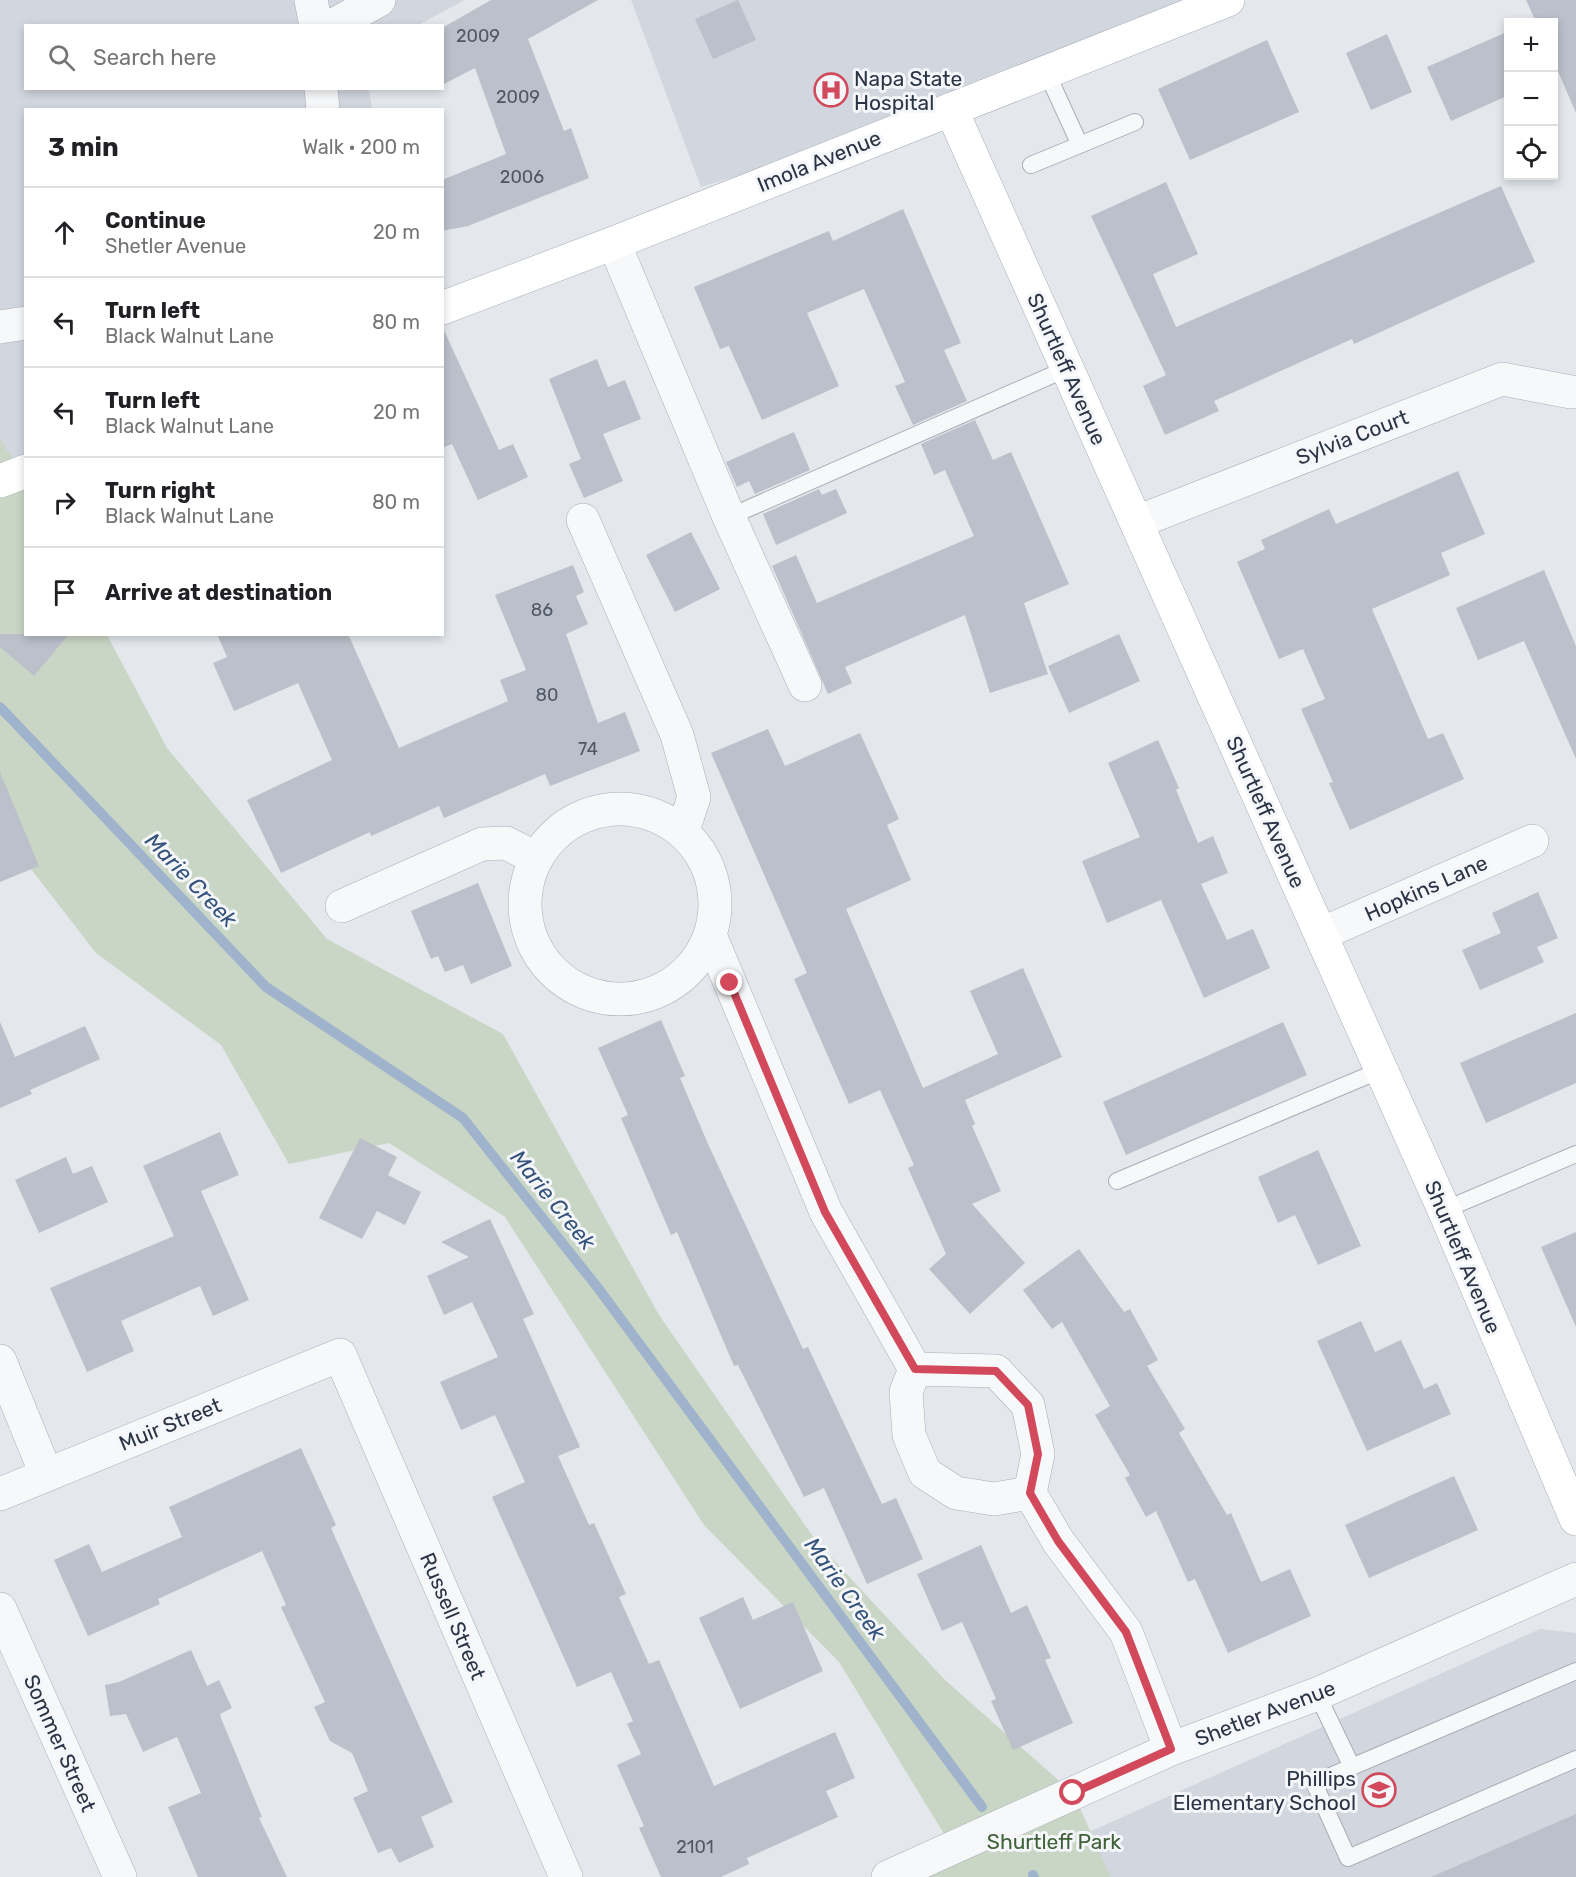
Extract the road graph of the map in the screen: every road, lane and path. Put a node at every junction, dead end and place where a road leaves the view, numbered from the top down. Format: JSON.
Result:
{"nodes":[{"id":1,"x":310,"y":0,"type":"edge"},
{"id":2,"x":378,"y":0,"type":"edge"},
{"id":3,"x":1228,"y":0,"type":"edge"},
{"id":4,"x":316,"y":24,"type":"edge"},
{"id":5,"x":336,"y":24,"type":"edge"},
{"id":6,"x":1046,"y":71,"type":"junction"},
{"id":7,"x":321,"y":90,"type":"edge"},
{"id":8,"x":323,"y":108,"type":"edge"},
{"id":9,"x":951,"y":109,"type":"junction"},
{"id":10,"x":1135,"y":122,"type":"dead end"},
{"id":11,"x":1079,"y":143,"type":"junction"},
{"id":12,"x":1031,"y":165,"type":"dead end"},
{"id":13,"x":614,"y":243,"type":"junction"},
{"id":14,"x":444,"y":307,"type":"edge"},
{"id":15,"x":24,"y":323,"type":"edge"},
{"id":16,"x":0,"y":327,"type":"edge"},
{"id":17,"x":1066,"y":369,"type":"junction"},
{"id":18,"x":1571,"y":392,"type":"dead end"},
{"id":19,"x":24,"y":472,"type":"edge"},
{"id":20,"x":0,"y":481,"type":"edge"},
{"id":21,"x":729,"y":517,"type":"junction"},
{"id":22,"x":583,"y":520,"type":"dead end"},
{"id":23,"x":1137,"y":522,"type":"junction"},
{"id":24,"x":805,"y":685,"type":"dead end"},
{"id":25,"x":683,"y":831,"type":"junction"},
{"id":26,"x":1532,"y":841,"type":"dead end"},
{"id":27,"x":536,"y":858,"type":"junction"},
{"id":28,"x":342,"y":906,"type":"dead end"},
{"id":29,"x":1321,"y":934,"type":"junction"},
{"id":30,"x":710,"y":935,"type":"junction"},
{"id":31,"x":1381,"y":1070,"type":"junction"},
{"id":32,"x":1576,"y":1154,"type":"edge"},
{"id":33,"x":1117,"y":1181,"type":"dead end"},
{"id":34,"x":1444,"y":1210,"type":"junction"},
{"id":35,"x":340,"y":1354,"type":"joint"},
{"id":36,"x":0,"y":1361,"type":"edge"},
{"id":37,"x":915,"y":1369,"type":"junction"},
{"id":38,"x":46,"y":1474,"type":"junction"},
{"id":39,"x":1030,"y":1493,"type":"junction"},
{"id":40,"x":0,"y":1494,"type":"edge"},
{"id":41,"x":1576,"y":1519,"type":"edge"},
{"id":42,"x":1576,"y":1580,"type":"edge"},
{"id":43,"x":0,"y":1609,"type":"edge"},
{"id":44,"x":1576,"y":1671,"type":"edge"},
{"id":45,"x":1317,"y":1694,"type":"junction"},
{"id":46,"x":1171,"y":1749,"type":"junction"},
{"id":47,"x":1576,"y":1759,"type":"edge"},
{"id":48,"x":1352,"y":1767,"type":"junction"},
{"id":49,"x":120,"y":1877,"type":"edge"},
{"id":50,"x":566,"y":1877,"type":"edge"},
{"id":51,"x":888,"y":1877,"type":"edge"}],
"edges":[{"from":1,"to":4,"type":"street"},
{"from":2,"to":5,"type":"street"},
{"from":3,"to":6,"type":"street","name":"Imola Avenue"},
{"from":6,"to":9,"type":"street","name":"Imola Avenue"},
{"from":6,"to":11,"type":"lane"},
{"from":7,"to":8,"type":"street"},
{"from":9,"to":13,"type":"street","name":"Imola Avenue"},
{"from":9,"to":17,"type":"street","name":"Shurtleff Avenue"},
{"from":10,"to":11,"type":"lane"},
{"from":11,"to":12,"type":"lane"},
{"from":13,"to":14,"type":"street","name":"Imola Avenue"},
{"from":13,"to":21,"type":"street"},
{"from":15,"to":16,"type":"street"},
{"from":17,"to":21,"type":"lane"},
{"from":17,"to":23,"type":"street","name":"Shurtleff Avenue"},
{"from":18,"to":23,"type":"street","name":"Sylvia Court"},
{"from":19,"to":20,"type":"street"},
{"from":21,"to":24,"type":"street"},
{"from":22,"to":25,"type":"street"},
{"from":23,"to":29,"type":"street","name":"Shurtleff Avenue"},
{"from":25,"to":27,"type":"street"},
{"from":25,"to":30,"type":"street"},
{"from":26,"to":29,"type":"street","name":"Hopkins Lane"},
{"from":27,"to":28,"type":"street"},
{"from":27,"to":30,"type":"street"},
{"from":29,"to":31,"type":"street","name":"Shurtleff Avenue"},
{"from":30,"to":37,"type":"street"},
{"from":31,"to":33,"type":"lane"},
{"from":31,"to":34,"type":"street","name":"Shurtleff Avenue"},
{"from":32,"to":34,"type":"lane"},
{"from":34,"to":41,"type":"street","name":"Shurtleff Avenue"},
{"from":35,"to":38,"type":"street","name":"Muir Street"},
{"from":35,"to":50,"type":"street","name":"Russell Street"},
{"from":36,"to":38,"type":"street"},
{"from":37,"to":39,"type":"street"},
{"from":37,"to":39,"type":"street"},
{"from":38,"to":40,"type":"street","name":"Muir Street"},
{"from":39,"to":46,"type":"street"},
{"from":42,"to":45,"type":"street","name":"Shetler Avenue"},
{"from":43,"to":49,"type":"street","name":"Sommer Street"},
{"from":44,"to":48,"type":"lane"},
{"from":45,"to":46,"type":"street","name":"Shetler Avenue"},
{"from":45,"to":48,"type":"lane"},
{"from":46,"to":51,"type":"street","name":"Shetler Avenue"},
{"from":47,"to":48,"type":"lane"}]}
